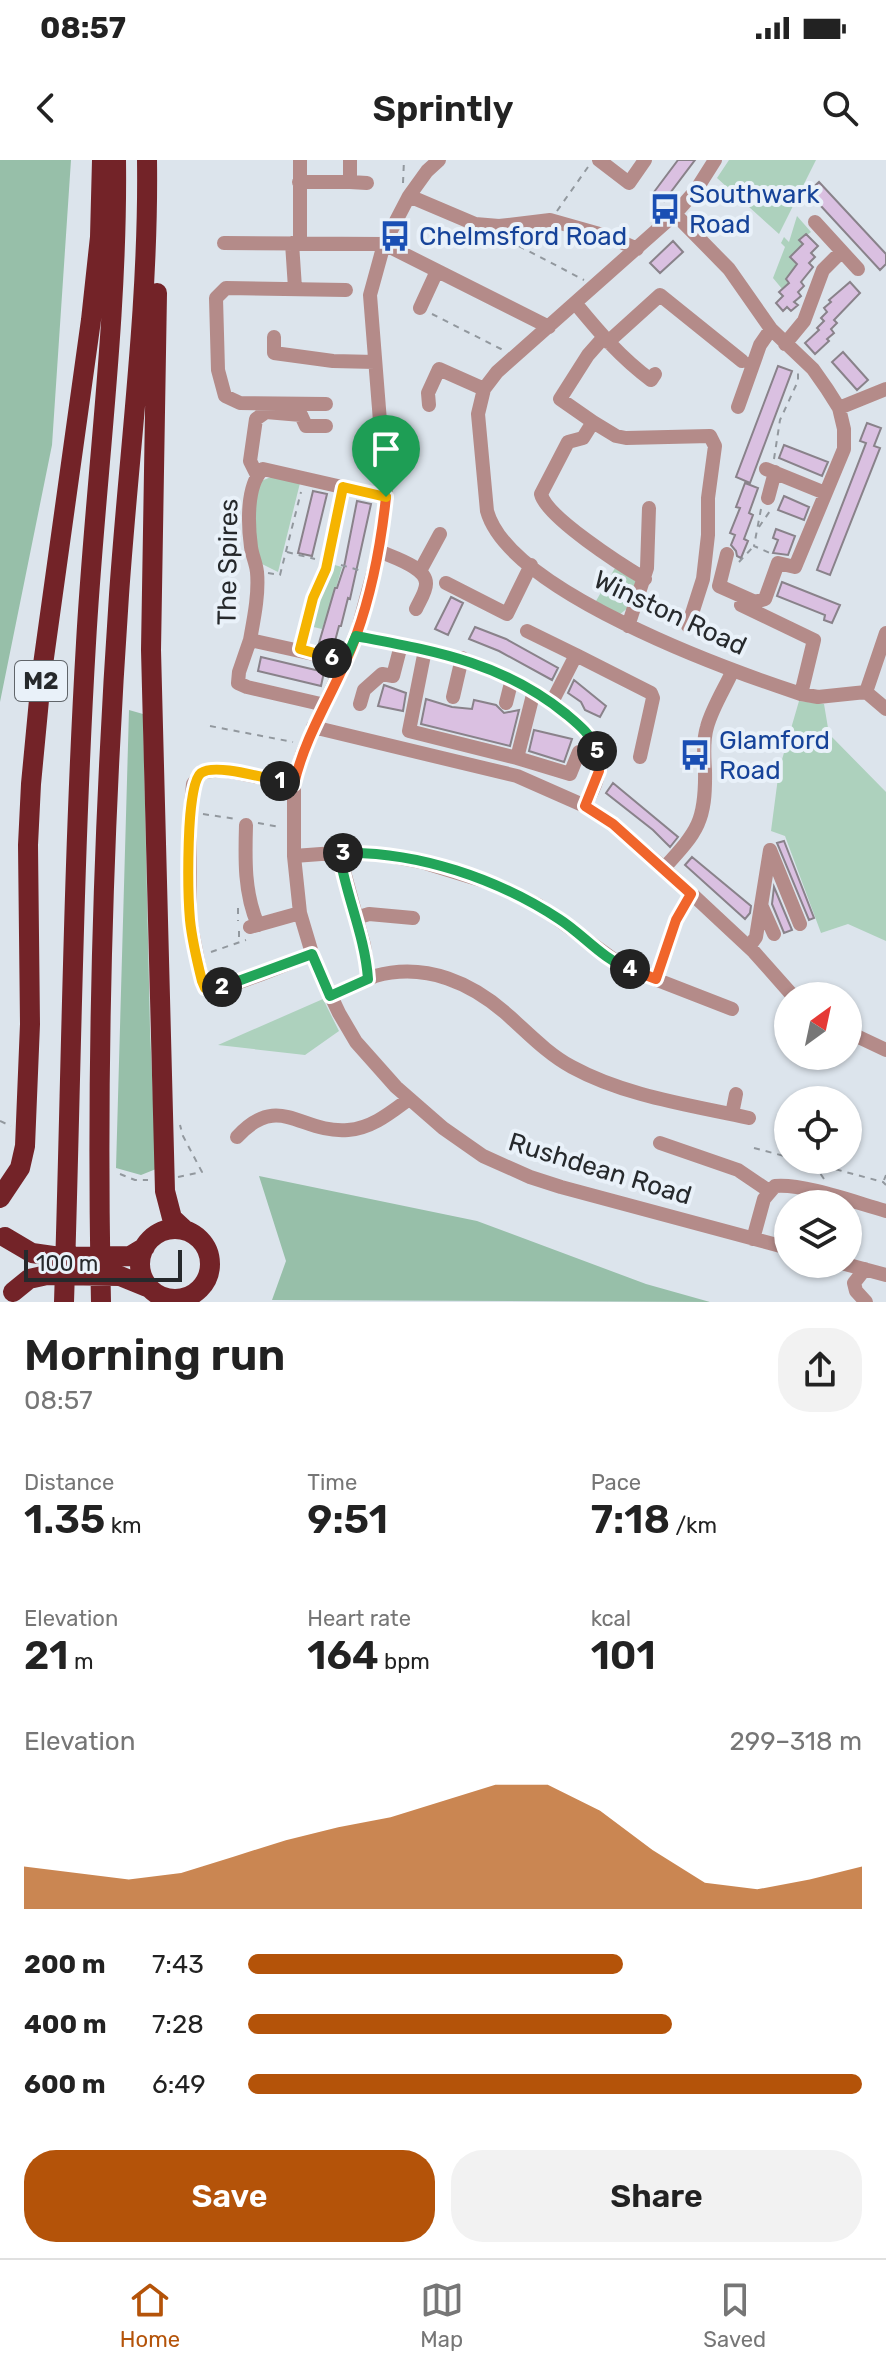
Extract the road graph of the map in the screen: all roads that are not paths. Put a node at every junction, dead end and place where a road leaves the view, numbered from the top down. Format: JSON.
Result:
{"nodes":[{"id":1,"x":102,"y":160,"type":"edge"},
{"id":2,"x":116,"y":160,"type":"edge"},
{"id":3,"x":147,"y":160,"type":"edge"},
{"id":4,"x":300,"y":160,"type":"edge"},
{"id":5,"x":350,"y":160,"type":"edge"},
{"id":6,"x":439,"y":160,"type":"edge"},
{"id":7,"x":597,"y":160,"type":"edge"},
{"id":8,"x":645,"y":160,"type":"edge"},
{"id":9,"x":715,"y":160,"type":"edge"},
{"id":10,"x":299,"y":182,"type":"junction"},
{"id":11,"x":350,"y":182,"type":"junction"},
{"id":12,"x":367,"y":183,"type":"dead end"},
{"id":13,"x":411,"y":194,"type":"junction"},
{"id":14,"x":675,"y":214,"type":"junction"},
{"id":15,"x":815,"y":222,"type":"dead end"},
{"id":16,"x":148,"y":227,"type":"junction"},
{"id":17,"x":224,"y":243,"type":"dead end"},
{"id":18,"x":296,"y":243,"type":"junction"},
{"id":19,"x":384,"y":244,"type":"junction"},
{"id":20,"x":637,"y":249,"type":"junction"},
{"id":21,"x":841,"y":252,"type":"junction"},
{"id":22,"x":858,"y":269,"type":"dead end"},
{"id":23,"x":437,"y":271,"type":"junction"},
{"id":24,"x":295,"y":288,"type":"junction"},
{"id":25,"x":346,"y":290,"type":"dead end"},
{"id":26,"x":576,"y":304,"type":"junction"},
{"id":27,"x":420,"y":308,"type":"road end"},
{"id":28,"x":549,"y":327,"type":"junction"},
{"id":29,"x":771,"y":329,"type":"junction"},
{"id":30,"x":274,"y":337,"type":"dead end"},
{"id":31,"x":606,"y":340,"type":"junction"},
{"id":32,"x":785,"y":344,"type":"junction"},
{"id":33,"x":742,"y":361,"type":"dead end"},
{"id":34,"x":375,"y":362,"type":"junction"},
{"id":35,"x":655,"y":374,"type":"dead end"},
{"id":36,"x":484,"y":389,"type":"junction"},
{"id":37,"x":886,"y":389,"type":"edge"},
{"id":38,"x":326,"y":404,"type":"dead end"},
{"id":39,"x":429,"y":405,"type":"dead end"},
{"id":40,"x":738,"y":407,"type":"dead end"},
{"id":41,"x":839,"y":408,"type":"junction"},
{"id":42,"x":593,"y":422,"type":"junction"},
{"id":43,"x":326,"y":426,"type":"dead end"},
{"id":44,"x":257,"y":475,"type":"junction"},
{"id":45,"x":343,"y":487,"type":"junction"},
{"id":46,"x":825,"y":493,"type":"junction"},
{"id":47,"x":386,"y":497,"type":"junction"},
{"id":48,"x":768,"y":498,"type":"road end"},
{"id":49,"x":649,"y":508,"type":"dead end"},
{"id":50,"x":440,"y":534,"type":"dead end"},
{"id":51,"x":379,"y":551,"type":"junction"},
{"id":52,"x":726,"y":558,"type":"road end"},
{"id":53,"x":531,"y":565,"type":"junction"},
{"id":54,"x":420,"y":571,"type":"junction"},
{"id":55,"x":645,"y":579,"type":"junction"},
{"id":56,"x":446,"y":583,"type":"dead end"},
{"id":57,"x":701,"y":587,"type":"junction"},
{"id":58,"x":416,"y":609,"type":"dead end"},
{"id":59,"x":628,"y":626,"type":"junction"},
{"id":60,"x":688,"y":626,"type":"dead end"},
{"id":61,"x":527,"y":631,"type":"dead end"},
{"id":62,"x":886,"y":633,"type":"edge"},
{"id":63,"x":356,"y":636,"type":"junction"},
{"id":64,"x":250,"y":640,"type":"junction"},
{"id":65,"x":401,"y":645,"type":"junction"},
{"id":66,"x":300,"y":649,"type":"junction"},
{"id":67,"x":425,"y":650,"type":"junction"},
{"id":68,"x":576,"y":655,"type":"junction"},
{"id":69,"x":462,"y":658,"type":"junction"},
{"id":70,"x":345,"y":661,"type":"junction"},
{"id":71,"x":733,"y":670,"type":"junction"},
{"id":72,"x":512,"y":679,"type":"junction"},
{"id":73,"x":534,"y":691,"type":"junction"},
{"id":74,"x":866,"y":692,"type":"junction"},
{"id":75,"x":801,"y":694,"type":"junction"},
{"id":76,"x":453,"y":697,"type":"dead end"},
{"id":77,"x":552,"y":702,"type":"junction"},
{"id":78,"x":506,"y":703,"type":"dead end"},
{"id":79,"x":360,"y":704,"type":"dead end"},
{"id":80,"x":325,"y":705,"type":"junction"},
{"id":81,"x":886,"y":709,"type":"edge"},
{"id":82,"x":313,"y":727,"type":"junction"},
{"id":83,"x":579,"y":752,"type":"dead end"},
{"id":84,"x":640,"y":757,"type":"dead end"},
{"id":85,"x":517,"y":758,"type":"junction"},
{"id":86,"x":294,"y":784,"type":"junction"},
{"id":87,"x":585,"y":806,"type":"junction"},
{"id":88,"x":246,"y":825,"type":"dead end"},
{"id":89,"x":339,"y":853,"type":"junction"},
{"id":90,"x":294,"y":856,"type":"junction"},
{"id":91,"x":664,"y":868,"type":"junction"},
{"id":92,"x":691,"y":894,"type":"junction"},
{"id":93,"x":761,"y":907,"type":"junction"},
{"id":94,"x":300,"y":913,"type":"junction"},
{"id":95,"x":356,"y":918,"type":"junction"},
{"id":96,"x":413,"y":918,"type":"dead end"},
{"id":97,"x":800,"y":924,"type":"dead end"},
{"id":98,"x":774,"y":934,"type":"dead end"},
{"id":99,"x":752,"y":949,"type":"junction"},
{"id":100,"x":312,"y":954,"type":"junction"},
{"id":101,"x":368,"y":979,"type":"junction"},
{"id":102,"x":656,"y":979,"type":"junction"},
{"id":103,"x":781,"y":982,"type":"edge"},
{"id":104,"x":330,"y":996,"type":"junction"},
{"id":105,"x":732,"y":1009,"type":"dead end"},
{"id":106,"x":862,"y":1039,"type":"edge"},
{"id":107,"x":886,"y":1050,"type":"edge"},
{"id":108,"x":736,"y":1094,"type":"dead end"},
{"id":109,"x":409,"y":1099,"type":"junction"},
{"id":110,"x":732,"y":1114,"type":"junction"},
{"id":111,"x":749,"y":1118,"type":"dead end"},
{"id":112,"x":237,"y":1137,"type":"dead end"},
{"id":113,"x":660,"y":1143,"type":"dead end"},
{"id":114,"x":769,"y":1191,"type":"junction"},
{"id":115,"x":0,"y":1198,"type":"edge"},
{"id":116,"x":886,"y":1211,"type":"edge"},
{"id":117,"x":186,"y":1231,"type":"junction"},
{"id":118,"x":3,"y":1235,"type":"edge"},
{"id":119,"x":753,"y":1239,"type":"junction"},
{"id":120,"x":774,"y":1244,"type":"edge"},
{"id":121,"x":145,"y":1247,"type":"junction"},
{"id":122,"x":862,"y":1268,"type":"edge"},
{"id":123,"x":865,"y":1269,"type":"junction"},
{"id":124,"x":886,"y":1275,"type":"edge"},
{"id":125,"x":147,"y":1287,"type":"junction"},
{"id":126,"x":10,"y":1297,"type":"edge"},
{"id":127,"x":192,"y":1298,"type":"edge"},
{"id":128,"x":64,"y":1302,"type":"edge"},
{"id":129,"x":101,"y":1302,"type":"edge"},
{"id":130,"x":866,"y":1302,"type":"edge"}],
"edges":[{"from":1,"to":115,"type":"highway","number":"M2"},
{"from":2,"to":128,"type":"highway","number":"M2"},
{"from":3,"to":16,"type":"highway"},
{"from":4,"to":10,"type":"street"},
{"from":5,"to":11,"type":"street"},
{"from":6,"to":13,"type":"street","name":"Rushdean Road"},
{"from":7,"to":8,"type":"street"},
{"from":9,"to":14,"type":"street"},
{"from":10,"to":11,"type":"street"},
{"from":10,"to":18,"type":"street"},
{"from":11,"to":12,"type":"street"},
{"from":13,"to":19,"type":"street","name":"Rushdean Road"},
{"from":13,"to":20,"type":"street"},
{"from":14,"to":20,"type":"street"},
{"from":14,"to":29,"type":"street"},
{"from":15,"to":21,"type":"street"},
{"from":16,"to":117,"type":"highway"},
{"from":16,"to":129,"type":"highway"},
{"from":17,"to":18,"type":"street"},
{"from":18,"to":19,"type":"street"},
{"from":18,"to":24,"type":"street"},
{"from":19,"to":23,"type":"street"},
{"from":19,"to":34,"type":"street","name":"Rushdean Road"},
{"from":20,"to":26,"type":"street"},
{"from":21,"to":22,"type":"street"},
{"from":21,"to":32,"type":"street"},
{"from":23,"to":27,"type":"street"},
{"from":23,"to":28,"type":"street"},
{"from":24,"to":25,"type":"street"},
{"from":24,"to":38,"type":"street"},
{"from":26,"to":28,"type":"street"},
{"from":26,"to":31,"type":"street"},
{"from":28,"to":36,"type":"street"},
{"from":29,"to":32,"type":"street"},
{"from":29,"to":40,"type":"street"},
{"from":30,"to":34,"type":"street"},
{"from":31,"to":33,"type":"street"},
{"from":31,"to":35,"type":"street"},
{"from":31,"to":42,"type":"street"},
{"from":32,"to":41,"type":"street"},
{"from":34,"to":47,"type":"street","name":"Rushdean Road"},
{"from":36,"to":39,"type":"street"},
{"from":36,"to":53,"type":"street","name":"Winston Road"},
{"from":37,"to":41,"type":"street"},
{"from":41,"to":46,"type":"street"},
{"from":42,"to":55,"type":"street"},
{"from":42,"to":57,"type":"street"},
{"from":43,"to":44,"type":"street"},
{"from":44,"to":45,"type":"street","name":"The Spires"},
{"from":44,"to":64,"type":"street","name":"The Spires"},
{"from":45,"to":47,"type":"street","name":"The Spires"},
{"from":45,"to":66,"type":"street"},
{"from":46,"to":48,"type":"street"},
{"from":46,"to":52,"type":"street"},
{"from":47,"to":51,"type":"street","name":"Rushdean Road"},
{"from":49,"to":55,"type":"street"},
{"from":50,"to":54,"type":"street"},
{"from":51,"to":54,"type":"street"},
{"from":51,"to":63,"type":"street","name":"Rushdean Road"},
{"from":53,"to":56,"type":"street"},
{"from":53,"to":59,"type":"street","name":"Winston Road"},
{"from":54,"to":58,"type":"street"},
{"from":55,"to":59,"type":"street"},
{"from":57,"to":60,"type":"street"},
{"from":57,"to":75,"type":"street"},
{"from":59,"to":71,"type":"street","name":"Winston Road"},
{"from":61,"to":68,"type":"street"},
{"from":62,"to":74,"type":"street"},
{"from":63,"to":65,"type":"street"},
{"from":63,"to":70,"type":"street","name":"Rushdean Road"},
{"from":64,"to":66,"type":"street","name":"The Spires"},
{"from":64,"to":80,"type":"street"},
{"from":65,"to":67,"type":"street"},
{"from":65,"to":79,"type":"street"},
{"from":66,"to":70,"type":"street","name":"The Spires"},
{"from":67,"to":69,"type":"street"},
{"from":67,"to":85,"type":"street"},
{"from":68,"to":77,"type":"street"},
{"from":68,"to":84,"type":"street"},
{"from":69,"to":72,"type":"street"},
{"from":69,"to":76,"type":"street"},
{"from":70,"to":80,"type":"street","name":"Rushdean Road"},
{"from":71,"to":75,"type":"street","name":"Winston Road"},
{"from":71,"to":91,"type":"street"},
{"from":72,"to":73,"type":"street"},
{"from":72,"to":78,"type":"street"},
{"from":73,"to":77,"type":"street"},
{"from":73,"to":85,"type":"street"},
{"from":74,"to":75,"type":"street","name":"Winston Road"},
{"from":74,"to":81,"type":"street"},
{"from":77,"to":87,"type":"street"},
{"from":80,"to":82,"type":"street","name":"Rushdean Road"},
{"from":82,"to":86,"type":"street","name":"Rushdean Road"},
{"from":82,"to":87,"type":"street"},
{"from":83,"to":85,"type":"street"},
{"from":86,"to":90,"type":"street","name":"Rushdean Road"},
{"from":86,"to":100,"type":"street"},
{"from":87,"to":91,"type":"street"},
{"from":88,"to":94,"type":"street"},
{"from":89,"to":90,"type":"street"},
{"from":89,"to":95,"type":"street"},
{"from":89,"to":102,"type":"street"},
{"from":90,"to":94,"type":"street","name":"Rushdean Road"},
{"from":91,"to":92,"type":"street"},
{"from":92,"to":99,"type":"street"},
{"from":92,"to":102,"type":"street"},
{"from":93,"to":97,"type":"street"},
{"from":93,"to":98,"type":"street"},
{"from":93,"to":99,"type":"street"},
{"from":94,"to":100,"type":"street","name":"Rushdean Road"},
{"from":95,"to":96,"type":"street"},
{"from":95,"to":101,"type":"street"},
{"from":99,"to":103,"type":"street"},
{"from":100,"to":104,"type":"street","name":"Rushdean Road"},
{"from":101,"to":104,"type":"street"},
{"from":101,"to":110,"type":"street"},
{"from":102,"to":105,"type":"street"},
{"from":104,"to":109,"type":"street","name":"Rushdean Road"},
{"from":106,"to":107,"type":"street"},
{"from":108,"to":110,"type":"street"},
{"from":109,"to":112,"type":"street"},
{"from":109,"to":119,"type":"street","name":"Rushdean Road"},
{"from":110,"to":111,"type":"street"},
{"from":113,"to":114,"type":"street"},
{"from":114,"to":116,"type":"street"},
{"from":114,"to":119,"type":"street"},
{"from":117,"to":121,"type":"highway"},
{"from":117,"to":127,"type":"highway"},
{"from":118,"to":121,"type":"highway"},
{"from":118,"to":126,"type":"highway"},
{"from":119,"to":120,"type":"street","name":"Rushdean Road"},
{"from":121,"to":125,"type":"highway"},
{"from":122,"to":123,"type":"street"},
{"from":123,"to":124,"type":"street"},
{"from":123,"to":130,"type":"street"},
{"from":125,"to":126,"type":"highway"},
{"from":125,"to":127,"type":"highway"}]}
